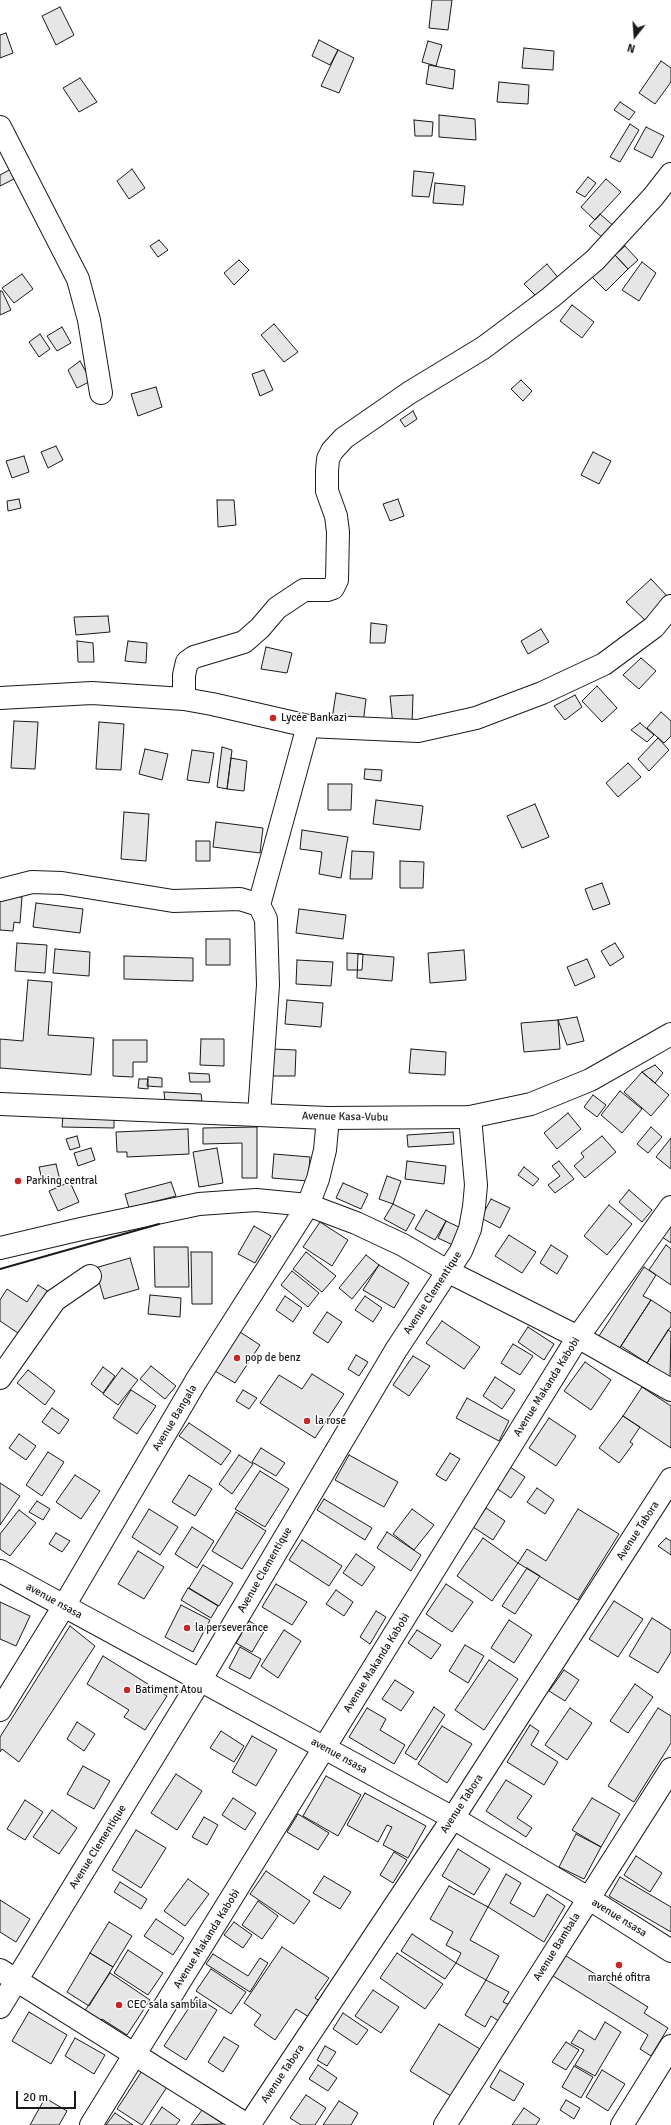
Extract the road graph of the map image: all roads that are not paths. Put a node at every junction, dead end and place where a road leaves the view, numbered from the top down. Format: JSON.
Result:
{"nodes":[{"id":1,"x":0,"y":127,"type":"edge"},
{"id":2,"x":671,"y":174,"type":"edge"},
{"id":3,"x":101,"y":392,"type":"dead end"},
{"id":4,"x":671,"y":606,"type":"edge"},
{"id":5,"x":0,"y":698,"type":"edge"},
{"id":6,"x":184,"y":699,"type":"junction"},
{"id":7,"x":308,"y":726,"type":"junction"},
{"id":8,"x":0,"y":890,"type":"edge"},
{"id":9,"x":259,"y":905,"type":"junction"},
{"id":10,"x":671,"y":1034,"type":"edge"},
{"id":11,"x":0,"y":1104,"type":"edge"},
{"id":12,"x":259,"y":1115,"type":"junction"},
{"id":13,"x":470,"y":1117,"type":"junction"},
{"id":14,"x":328,"y":1118,"type":"junction"},
{"id":15,"x":308,"y":1205,"type":"junction"},
{"id":16,"x":671,"y":1207,"type":"edge"},
{"id":17,"x":2,"y":1242,"type":"edge"},
{"id":18,"x":449,"y":1272,"type":"junction"},
{"id":19,"x":90,"y":1276,"type":"dead end"},
{"id":20,"x":578,"y":1337,"type":"junction"},
{"id":21,"x":0,"y":1378,"type":"edge"},
{"id":22,"x":671,"y":1390,"type":"edge"},
{"id":23,"x":671,"y":1479,"type":"edge"},
{"id":24,"x":0,"y":1572,"type":"edge"},
{"id":25,"x":64,"y":1606,"type":"junction"},
{"id":26,"x":201,"y":1679,"type":"junction"},
{"id":27,"x":0,"y":1710,"type":"edge"},
{"id":28,"x":325,"y":1748,"type":"junction"},
{"id":29,"x":671,"y":1769,"type":"edge"},
{"id":30,"x":454,"y":1818,"type":"junction"},
{"id":31,"x":588,"y":1898,"type":"junction"},
{"id":32,"x":671,"y":1951,"type":"edge"},
{"id":33,"x":8,"y":1975,"type":"edge"},
{"id":34,"x":0,"y":2007,"type":"edge"},
{"id":35,"x":671,"y":2046,"type":"edge"},
{"id":36,"x":135,"y":2055,"type":"junction"},
{"id":37,"x":91,"y":2125,"type":"edge"},
{"id":38,"x":248,"y":2125,"type":"edge"},
{"id":39,"x":445,"y":2125,"type":"edge"},
{"id":40,"x":622,"y":2125,"type":"edge"}],
"edges":[{"from":1,"to":3,"type":"main road"},
{"from":2,"to":6,"type":"main road"},
{"from":4,"to":7,"type":"main road"},
{"from":5,"to":6,"type":"main road"},
{"from":6,"to":7,"type":"main road"},
{"from":7,"to":9,"type":"main road"},
{"from":8,"to":9,"type":"main road"},
{"from":9,"to":12,"type":"main road"},
{"from":10,"to":13,"type":"main road","name":"Avenue Kasa-Vubu"},
{"from":11,"to":12,"type":"main road","name":"Avenue Kasa-Vubu"},
{"from":12,"to":14,"type":"main road","name":"Avenue Kasa-Vubu"},
{"from":13,"to":14,"type":"main road","name":"Avenue Kasa-Vubu"},
{"from":13,"to":18,"type":"main road","name":"Avenue Clementique"},
{"from":14,"to":15,"type":"main road","name":"Avenue Bangala"},
{"from":15,"to":17,"type":"main road"},
{"from":15,"to":18,"type":"main road"},
{"from":15,"to":25,"type":"main road","name":"Avenue Bangala"},
{"from":16,"to":20,"type":"main road","name":"Avenue Makanda Kabobi"},
{"from":18,"to":20,"type":"main road"},
{"from":18,"to":26,"type":"main road","name":"Avenue Clementique"},
{"from":19,"to":21,"type":"main road"},
{"from":20,"to":22,"type":"main road"},
{"from":20,"to":28,"type":"main road","name":"Avenue Makanda Kabobi"},
{"from":23,"to":30,"type":"main road","name":"Avenue Tabora"},
{"from":24,"to":25,"type":"main road","name":"avenue nsasa"},
{"from":25,"to":26,"type":"main road","name":"avenue nsasa"},
{"from":25,"to":27,"type":"main road","name":"Avenue Bangala"},
{"from":26,"to":28,"type":"main road","name":"avenue nsasa"},
{"from":26,"to":33,"type":"main road","name":"Avenue Clementique"},
{"from":28,"to":30,"type":"main road","name":"avenue nsasa"},
{"from":28,"to":36,"type":"main road","name":"Avenue Makanda Kabobi"},
{"from":29,"to":31,"type":"main road","name":"Avenue Bambala"},
{"from":30,"to":31,"type":"main road","name":"avenue nsasa"},
{"from":30,"to":38,"type":"main road","name":"Avenue Tabora"},
{"from":31,"to":32,"type":"main road","name":"avenue nsasa"},
{"from":31,"to":39,"type":"main road","name":"Avenue Bambala"},
{"from":33,"to":34,"type":"main road","name":"Avenue Clementique"},
{"from":33,"to":36,"type":"main road"},
{"from":35,"to":40,"type":"main road"},
{"from":36,"to":37,"type":"main road","name":"Avenue Makanda Kabobi"},
{"from":36,"to":38,"type":"main road"}]}
